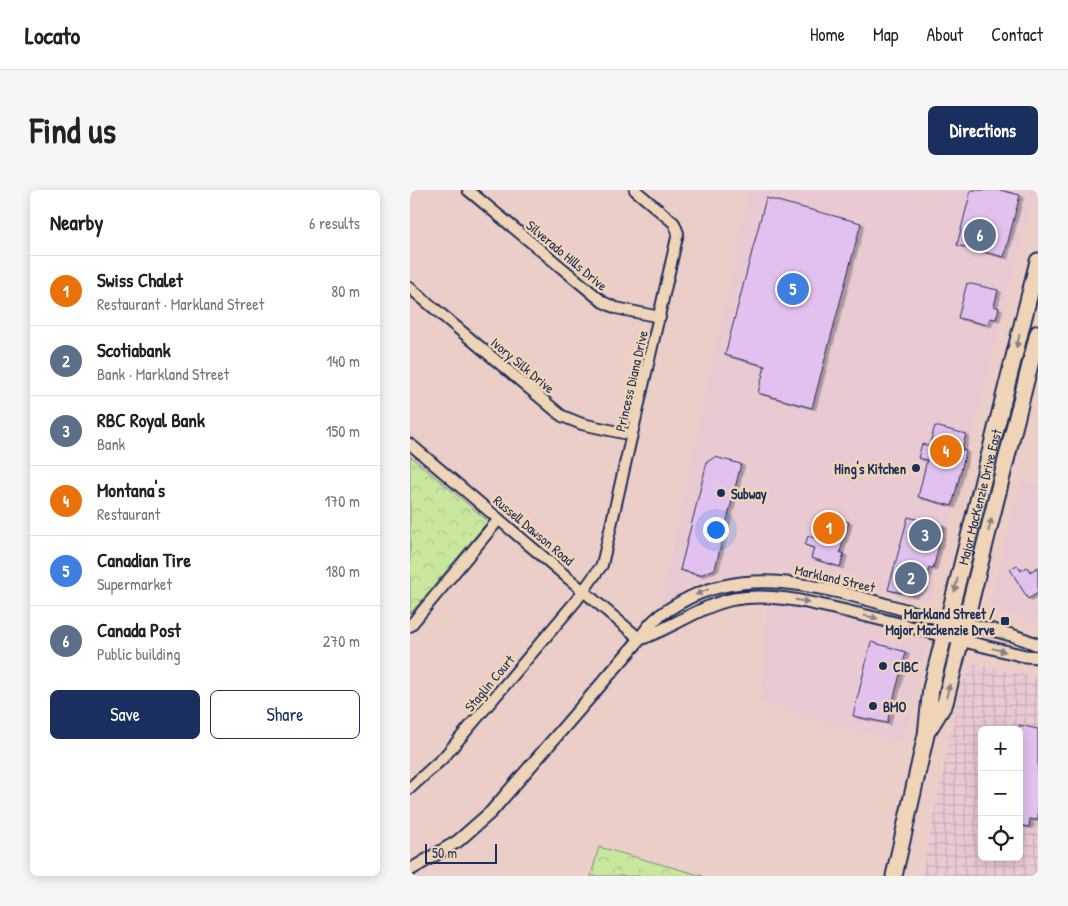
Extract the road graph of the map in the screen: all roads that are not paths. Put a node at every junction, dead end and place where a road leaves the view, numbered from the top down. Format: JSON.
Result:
{"nodes":[{"id":1,"x":468,"y":190,"type":"edge"},
{"id":2,"x":635,"y":190,"type":"edge"},
{"id":3,"x":1038,"y":261,"type":"edge"},
{"id":4,"x":1036,"y":281,"type":"edge"},
{"id":5,"x":410,"y":288,"type":"edge"},
{"id":6,"x":660,"y":317,"type":"junction"},
{"id":7,"x":1038,"y":333,"type":"edge"},
{"id":8,"x":632,"y":435,"type":"junction"},
{"id":9,"x":410,"y":444,"type":"edge"},
{"id":10,"x":499,"y":519,"type":"junction"},
{"id":11,"x":584,"y":591,"type":"junction"},
{"id":12,"x":948,"y":620,"type":"junction"},
{"id":13,"x":964,"y":625,"type":"junction"},
{"id":14,"x":410,"y":626,"type":"edge"},
{"id":15,"x":944,"y":636,"type":"junction"},
{"id":16,"x":640,"y":639,"type":"junction"},
{"id":17,"x":960,"y":640,"type":"junction"},
{"id":18,"x":1038,"y":645,"type":"edge"},
{"id":19,"x":1038,"y":657,"type":"edge"},
{"id":20,"x":926,"y":734,"type":"junction"},
{"id":21,"x":410,"y":788,"type":"edge"},
{"id":22,"x":410,"y":870,"type":"edge"},
{"id":23,"x":894,"y":876,"type":"edge"}],
"edges":[{"from":1,"to":6,"type":"street","name":"Silverado Hills Drive"},
{"from":2,"to":6,"type":"street","name":"Princess Diana Drive"},
{"from":3,"to":4,"type":"main road","name":"Major MacKenzie Drive East"},
{"from":4,"to":12,"type":"main road","name":"Major MacKenzie Drive East","one_way":true},
{"from":5,"to":8,"type":"street","name":"Ivory Silk Drive"},
{"from":6,"to":8,"type":"street","name":"Princess Diana Drive"},
{"from":13,"to":7,"type":"main road","name":"Major MacKenzie Drive East","one_way":true},
{"from":8,"to":11,"type":"street","name":"Princess Diana Drive"},
{"from":9,"to":10,"type":"street","name":"Russell Dawson Road"},
{"from":10,"to":11,"type":"street","name":"Russell Dawson Road"},
{"from":10,"to":14,"type":"street"},
{"from":11,"to":16,"type":"street","name":"Russell Dawson Road"},
{"from":11,"to":21,"type":"street","name":"Staglin Court"},
{"from":12,"to":13,"type":"street","name":"Markland Street"},
{"from":12,"to":15,"type":"main road","name":"Major MacKenzie Drive East"},
{"from":12,"to":16,"type":"street","name":"Markland Street","one_way":true},
{"from":13,"to":17,"type":"main road","name":"Major MacKenzie Drive East"},
{"from":13,"to":18,"type":"street","name":"Markland Street"},
{"from":16,"to":15,"type":"street","name":"Markland Street","one_way":true},
{"from":15,"to":17,"type":"street","name":"Markland Street"},
{"from":15,"to":20,"type":"main road","name":"Major MacKenzie Drive East"},
{"from":16,"to":22,"type":"street","name":"Markland Street"},
{"from":17,"to":19,"type":"street","name":"Markland Street","one_way":true},
{"from":20,"to":17,"type":"main road","name":"Major MacKenzie Drive East","one_way":true},
{"from":20,"to":23,"type":"main road","name":"Major MacKenzie Drive East"}]}
